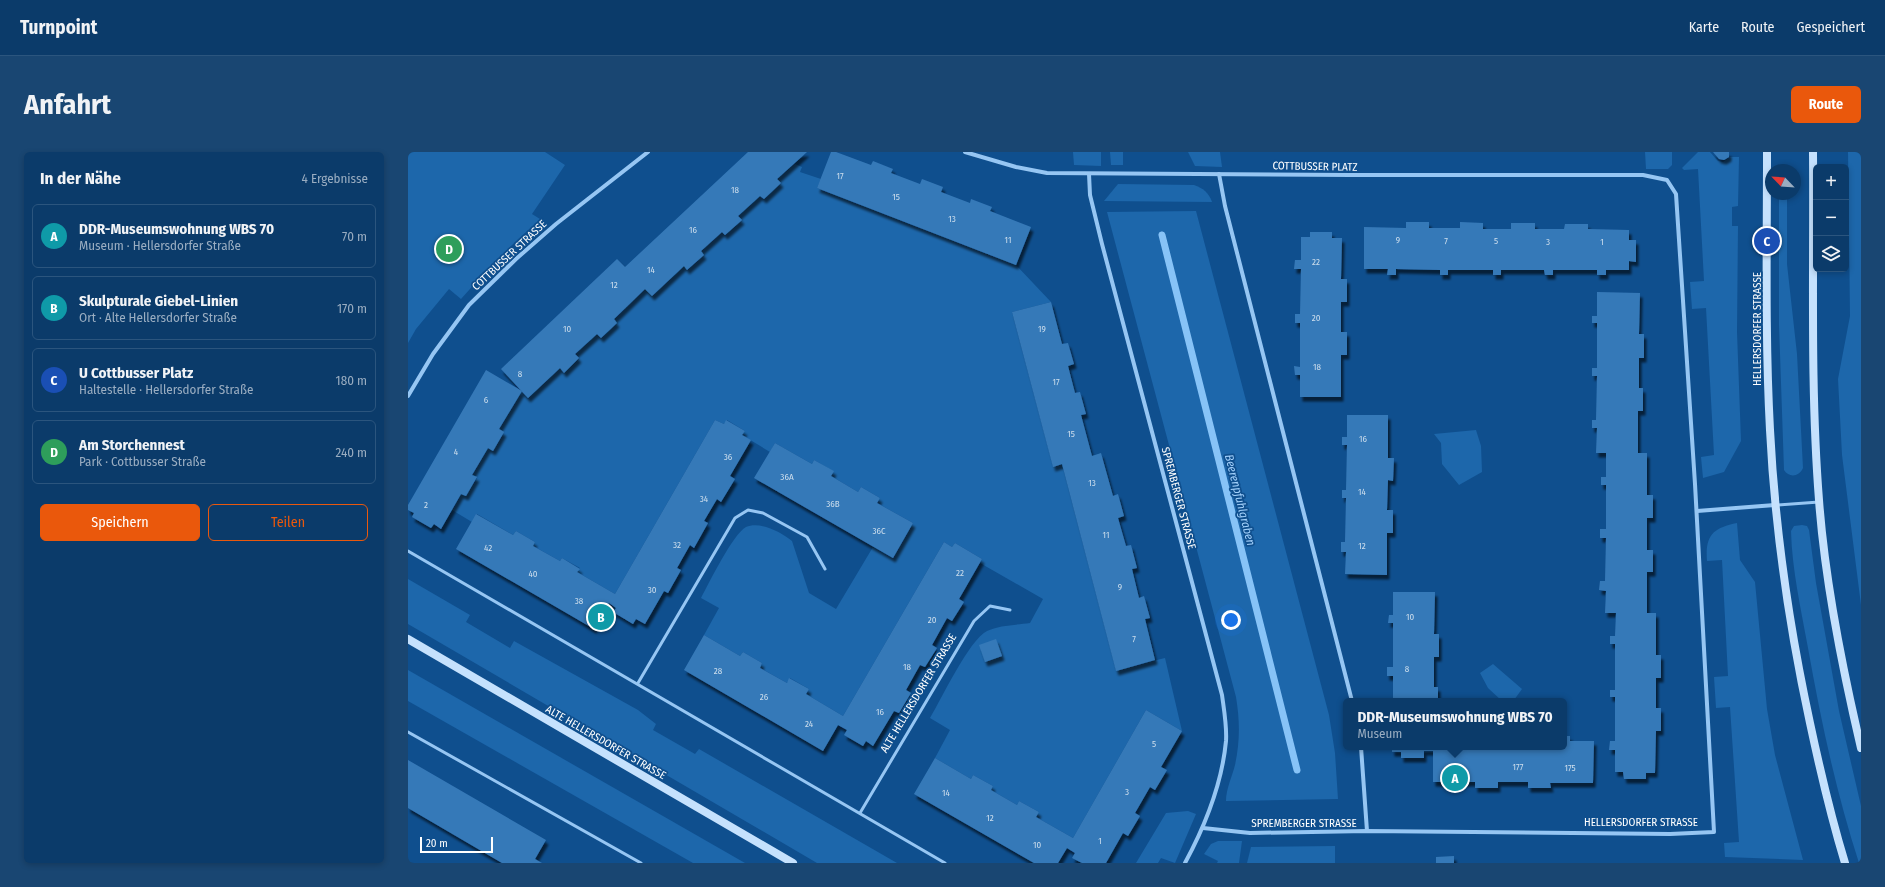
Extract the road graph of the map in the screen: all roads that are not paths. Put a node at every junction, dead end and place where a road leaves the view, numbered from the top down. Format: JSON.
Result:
{"nodes":[{"id":1,"x":648,"y":152,"type":"edge"},
{"id":2,"x":965,"y":152,"type":"edge"},
{"id":3,"x":1767,"y":152,"type":"edge"},
{"id":4,"x":1813,"y":152,"type":"edge"},
{"id":5,"x":1089,"y":174,"type":"junction"},
{"id":6,"x":1218,"y":174,"type":"junction"},
{"id":7,"x":1667,"y":180,"type":"joint"},
{"id":8,"x":408,"y":396,"type":"edge"},
{"id":9,"x":1819,"y":502,"type":"junction"},
{"id":10,"x":1775,"y":505,"type":"junction"},
{"id":11,"x":1697,"y":511,"type":"junction"},
{"id":12,"x":408,"y":551,"type":"edge"},
{"id":13,"x":825,"y":569,"type":"dead end"},
{"id":14,"x":1010,"y":610,"type":"dead end"},
{"id":15,"x":408,"y":639,"type":"edge"},
{"id":16,"x":638,"y":683,"type":"junction"},
{"id":17,"x":1351,"y":698,"type":"edge"},
{"id":18,"x":408,"y":732,"type":"edge"},
{"id":19,"x":1861,"y":748,"type":"edge"},
{"id":20,"x":1361,"y":750,"type":"edge"},
{"id":21,"x":860,"y":813,"type":"junction"},
{"id":22,"x":1203,"y":828,"type":"junction"},
{"id":23,"x":1367,"y":832,"type":"junction"},
{"id":24,"x":641,"y":863,"type":"edge"},
{"id":25,"x":793,"y":863,"type":"edge"},
{"id":26,"x":945,"y":863,"type":"edge"},
{"id":27,"x":1186,"y":863,"type":"edge"},
{"id":28,"x":1845,"y":863,"type":"edge"}],
"edges":[{"from":1,"to":8,"type":"street","name":"COTTBUSSER STRASSE"},
{"from":2,"to":5,"type":"street","name":"COTTBUSSER PLATZ"},
{"from":3,"to":10,"type":"main road","name":"HELLERSDORFER STRASSE"},
{"from":4,"to":9,"type":"main road"},
{"from":5,"to":6,"type":"street","name":"COTTBUSSER PLATZ"},
{"from":5,"to":22,"type":"street","name":"SPREMBERGER STRASSE"},
{"from":6,"to":7,"type":"street","name":"COTTBUSSER PLATZ"},
{"from":6,"to":17,"type":"street"},
{"from":7,"to":11,"type":"street","name":"HELLERSDORFER STRASSE"},
{"from":9,"to":10,"type":"lane"},
{"from":9,"to":19,"type":"main road"},
{"from":10,"to":11,"type":"street"},
{"from":10,"to":28,"type":"main road","name":"HELLERSDORFER STRASSE"},
{"from":11,"to":23,"type":"street","name":"HELLERSDORFER STRASSE"},
{"from":12,"to":16,"type":"lane"},
{"from":13,"to":16,"type":"lane"},
{"from":14,"to":21,"type":"lane","name":"ALTE HELLERSDORFER STRASSE"},
{"from":15,"to":25,"type":"main road","name":"ALTE HELLERSDORFER STRASSE"},
{"from":16,"to":21,"type":"lane"},
{"from":18,"to":24,"type":"lane"},
{"from":20,"to":23,"type":"street","name":"SPREMBERGER STRASSE"},
{"from":21,"to":26,"type":"lane"},
{"from":22,"to":23,"type":"street","name":"SPREMBERGER STRASSE"},
{"from":22,"to":27,"type":"street","name":"SPREMBERGER STRASSE"}]}
